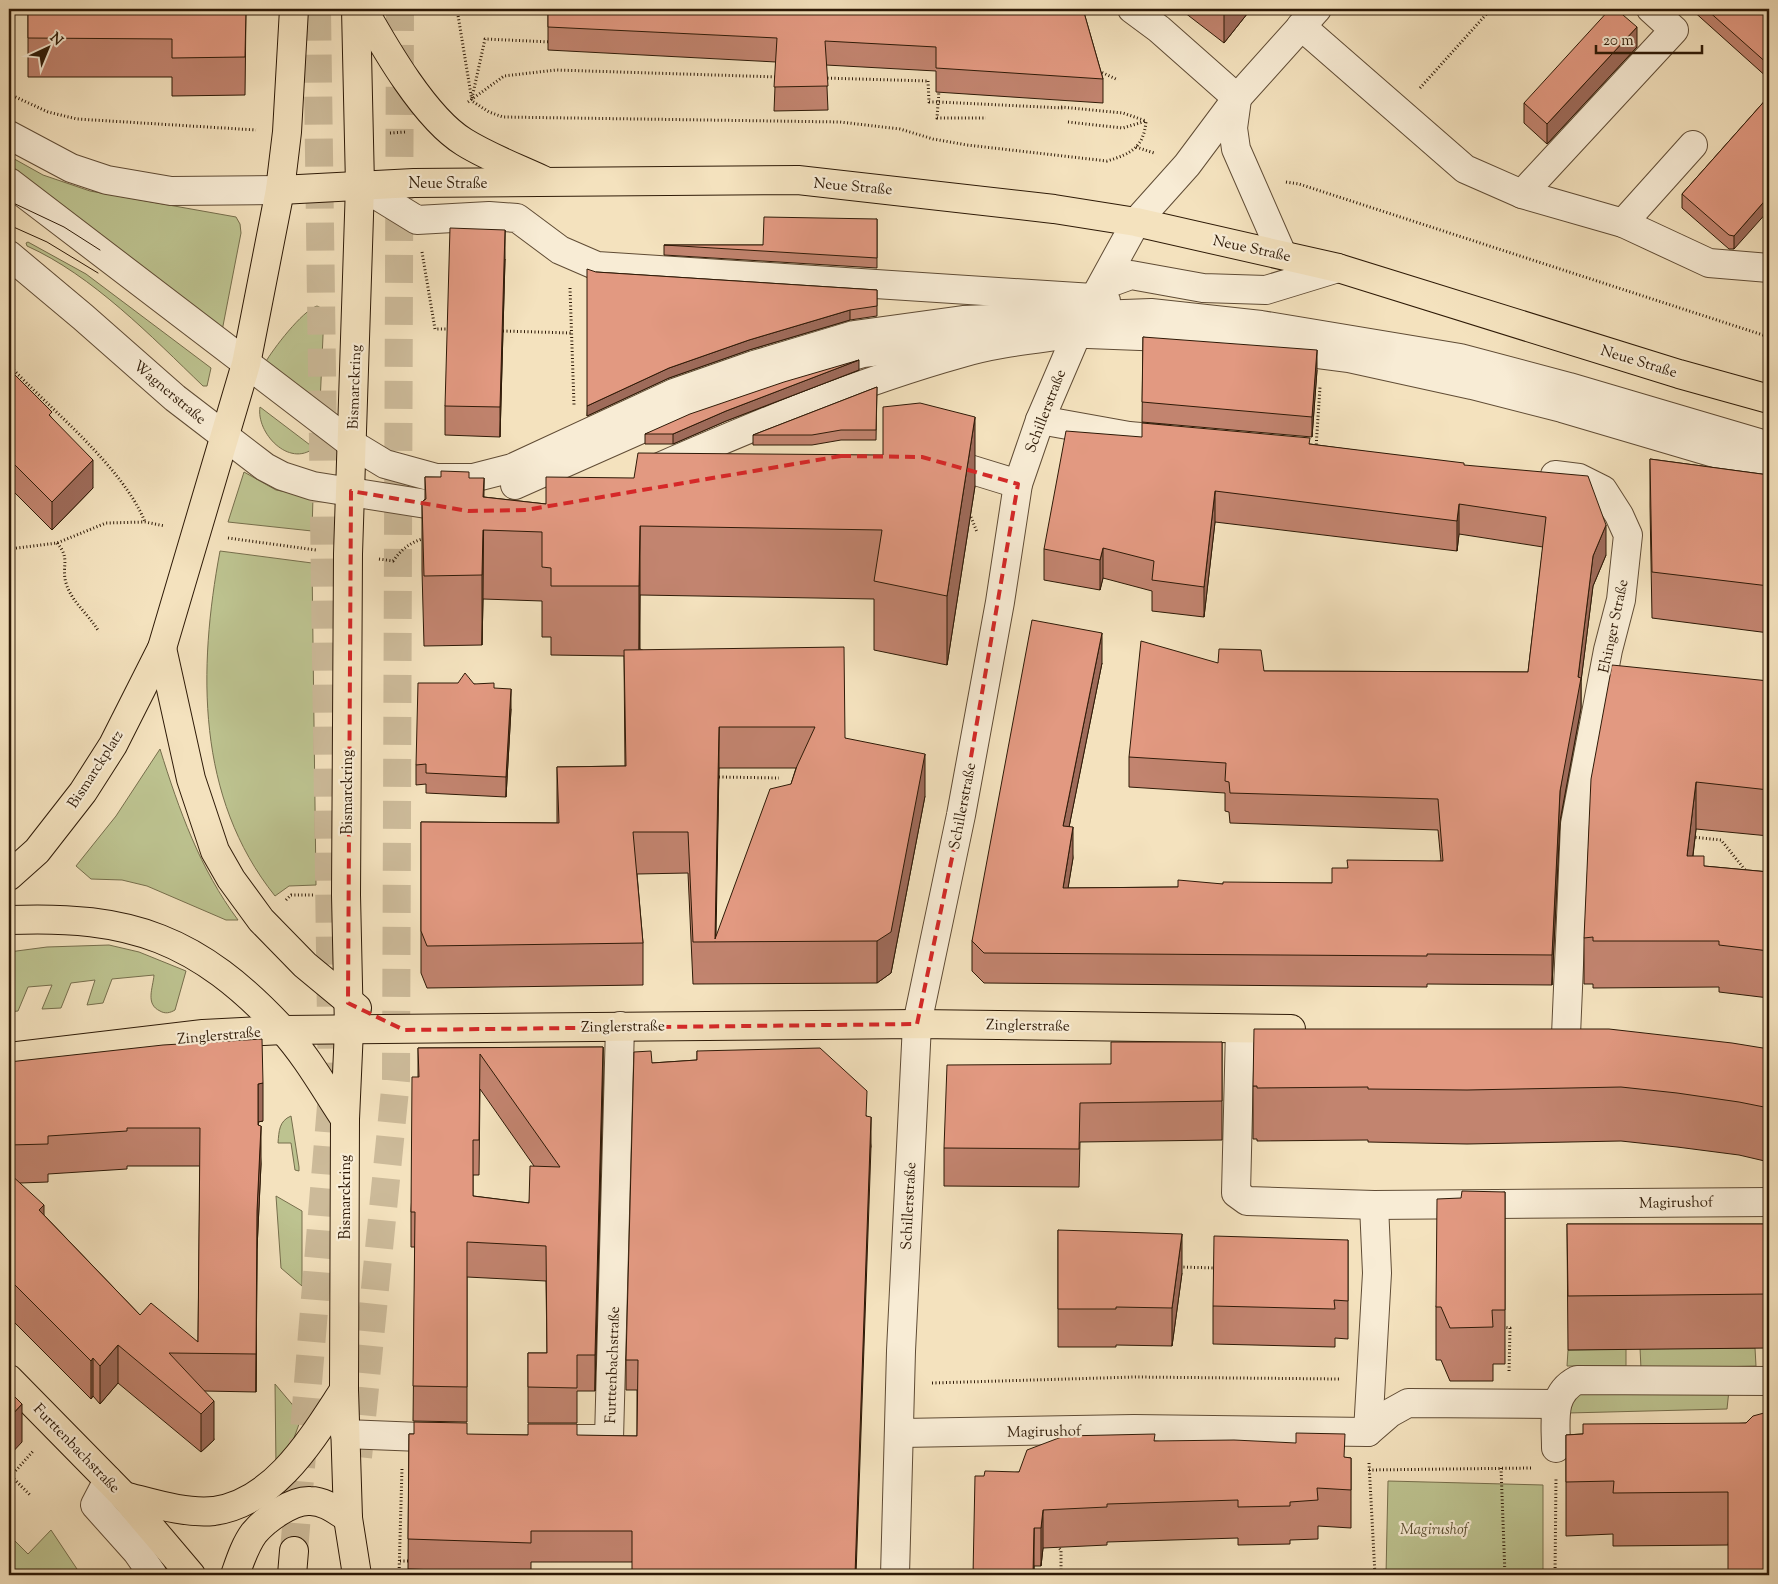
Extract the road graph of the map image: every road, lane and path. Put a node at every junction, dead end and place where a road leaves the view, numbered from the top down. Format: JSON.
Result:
{"nodes":[{"id":1,"x":294,"y":9,"type":"edge"},
{"id":2,"x":356,"y":9,"type":"edge"},
{"id":3,"x":363,"y":9,"type":"edge"},
{"id":4,"x":457,"y":9,"type":"edge"},
{"id":5,"x":1132,"y":9,"type":"edge"},
{"id":6,"x":1651,"y":9,"type":"edge"},
{"id":7,"x":1309,"y":18,"type":"edge"},
{"id":8,"x":560,"y":43,"type":"edge"},
{"id":9,"x":1093,"y":71,"type":"edge"},
{"id":10,"x":781,"y":77,"type":"edge"},
{"id":11,"x":820,"y":78,"type":"edge"},
{"id":12,"x":1118,"y":80,"type":"dead end"},
{"id":13,"x":939,"y":82,"type":"edge"},
{"id":14,"x":9,"y":94,"type":"edge"},
{"id":15,"x":1237,"y":98,"type":"junction"},
{"id":16,"x":472,"y":101,"type":"junction"},
{"id":17,"x":438,"y":118,"type":"junction"},
{"id":18,"x":986,"y":118,"type":"dead end"},
{"id":19,"x":1146,"y":121,"type":"junction"},
{"id":20,"x":1068,"y":122,"type":"dead end"},
{"id":21,"x":287,"y":132,"type":"junction"},
{"id":22,"x":359,"y":134,"type":"junction"},
{"id":23,"x":9,"y":135,"type":"edge"},
{"id":24,"x":1693,"y":145,"type":"dead end"},
{"id":25,"x":1281,"y":181,"type":"dead end"},
{"id":26,"x":9,"y":182,"type":"edge"},
{"id":27,"x":549,"y":183,"type":"junction"},
{"id":28,"x":360,"y":185,"type":"junction"},
{"id":29,"x":280,"y":190,"type":"junction"},
{"id":30,"x":1522,"y":194,"type":"junction"},
{"id":31,"x":9,"y":204,"type":"edge"},
{"id":32,"x":1136,"y":222,"type":"junction"},
{"id":33,"x":1623,"y":223,"type":"junction"},
{"id":34,"x":569,"y":254,"type":"junction"},
{"id":35,"x":1282,"y":254,"type":"junction"},
{"id":36,"x":9,"y":255,"type":"edge"},
{"id":37,"x":1338,"y":268,"type":"junction"},
{"id":38,"x":1769,"y":268,"type":"edge"},
{"id":39,"x":1085,"y":315,"type":"junction"},
{"id":40,"x":435,"y":329,"type":"dead end"},
{"id":41,"x":448,"y":329,"type":"edge"},
{"id":42,"x":503,"y":331,"type":"edge"},
{"id":43,"x":571,"y":333,"type":"junction"},
{"id":44,"x":1769,"y":337,"type":"edge"},
{"id":45,"x":9,"y":365,"type":"edge"},
{"id":46,"x":243,"y":373,"type":"junction"},
{"id":47,"x":1679,"y":374,"type":"junction"},
{"id":48,"x":1320,"y":384,"type":"dead end"},
{"id":49,"x":30,"y":388,"type":"junction"},
{"id":50,"x":25,"y":393,"type":"edge"},
{"id":51,"x":1769,"y":398,"type":"edge"},
{"id":52,"x":1769,"y":410,"type":"edge"},
{"id":53,"x":1040,"y":420,"type":"junction"},
{"id":54,"x":224,"y":436,"type":"junction"},
{"id":55,"x":575,"y":437,"type":"junction"},
{"id":56,"x":1188,"y":442,"type":"edge"},
{"id":57,"x":1769,"y":446,"type":"edge"},
{"id":58,"x":1315,"y":454,"type":"edge"},
{"id":59,"x":914,"y":456,"type":"edge"},
{"id":60,"x":351,"y":467,"type":"junction"},
{"id":61,"x":1769,"y":468,"type":"edge"},
{"id":62,"x":1531,"y":472,"type":"edge"},
{"id":63,"x":680,"y":484,"type":"edge"},
{"id":64,"x":1018,"y":484,"type":"junction"},
{"id":65,"x":436,"y":499,"type":"junction"},
{"id":66,"x":145,"y":522,"type":"junction"},
{"id":67,"x":196,"y":531,"type":"junction"},
{"id":68,"x":58,"y":543,"type":"junction"},
{"id":69,"x":9,"y":549,"type":"edge"},
{"id":70,"x":348,"y":554,"type":"junction"},
{"id":71,"x":99,"y":632,"type":"dead end"},
{"id":72,"x":162,"y":648,"type":"junction"},
{"id":73,"x":718,"y":777,"type":"edge"},
{"id":74,"x":779,"y":778,"type":"dead end"},
{"id":75,"x":1685,"y":836,"type":"edge"},
{"id":76,"x":1746,"y":872,"type":"edge"},
{"id":77,"x":9,"y":876,"type":"edge"},
{"id":78,"x":316,"y":896,"type":"dead end"},
{"id":79,"x":281,"y":904,"type":"dead end"},
{"id":80,"x":9,"y":920,"type":"edge"},
{"id":81,"x":348,"y":1003,"type":"junction"},
{"id":82,"x":917,"y":1024,"type":"junction"},
{"id":83,"x":620,"y":1026,"type":"junction"},
{"id":84,"x":349,"y":1029,"type":"junction"},
{"id":85,"x":1240,"y":1029,"type":"junction"},
{"id":86,"x":1318,"y":1029,"type":"edge"},
{"id":87,"x":283,"y":1030,"type":"junction"},
{"id":88,"x":404,"y":1030,"type":"junction"},
{"id":89,"x":1536,"y":1034,"type":"edge"},
{"id":90,"x":1580,"y":1036,"type":"joint"},
{"id":91,"x":9,"y":1057,"type":"edge"},
{"id":92,"x":345,"y":1119,"type":"junction"},
{"id":93,"x":1769,"y":1202,"type":"edge"},
{"id":94,"x":1374,"y":1205,"type":"junction"},
{"id":95,"x":1179,"y":1267,"type":"edge"},
{"id":96,"x":1218,"y":1268,"type":"edge"},
{"id":97,"x":1501,"y":1327,"type":"edge"},
{"id":98,"x":1509,"y":1368,"type":"dead end"},
{"id":99,"x":9,"y":1379,"type":"edge"},
{"id":100,"x":1372,"y":1380,"type":"junction"},
{"id":101,"x":1769,"y":1381,"type":"edge"},
{"id":102,"x":938,"y":1383,"type":"dead end"},
{"id":103,"x":344,"y":1390,"type":"junction"},
{"id":104,"x":1556,"y":1404,"type":"junction"},
{"id":105,"x":1368,"y":1432,"type":"junction"},
{"id":106,"x":900,"y":1433,"type":"junction"},
{"id":107,"x":345,"y":1434,"type":"junction"},
{"id":108,"x":402,"y":1437,"type":"junction"},
{"id":109,"x":471,"y":1438,"type":"edge"},
{"id":110,"x":550,"y":1439,"type":"edge"},
{"id":111,"x":31,"y":1453,"type":"dead end"},
{"id":112,"x":1556,"y":1458,"type":"junction"},
{"id":113,"x":1501,"y":1468,"type":"junction"},
{"id":114,"x":1369,"y":1470,"type":"junction"},
{"id":115,"x":10,"y":1475,"type":"edge"},
{"id":116,"x":116,"y":1488,"type":"junction"},
{"id":117,"x":30,"y":1495,"type":"dead end"},
{"id":118,"x":348,"y":1518,"type":"junction"},
{"id":119,"x":1050,"y":1541,"type":"edge"},
{"id":120,"x":400,"y":1561,"type":"junction"},
{"id":121,"x":408,"y":1561,"type":"edge"},
{"id":122,"x":153,"y":1575,"type":"edge"},
{"id":123,"x":191,"y":1575,"type":"edge"},
{"id":124,"x":235,"y":1575,"type":"edge"},
{"id":125,"x":357,"y":1575,"type":"edge"},
{"id":126,"x":399,"y":1575,"type":"edge"},
{"id":127,"x":895,"y":1575,"type":"edge"},
{"id":128,"x":1062,"y":1575,"type":"edge"},
{"id":129,"x":1375,"y":1575,"type":"edge"},
{"id":130,"x":1505,"y":1575,"type":"edge"},
{"id":131,"x":1555,"y":1575,"type":"edge"}],
"edges":[{"from":1,"to":21,"type":"main road"},
{"from":2,"to":22,"type":"main road","name":"Bismarckring"},
{"from":3,"to":17,"type":"main road"},
{"from":4,"to":16,"type":"path"},
{"from":5,"to":15,"type":"street"},
{"from":6,"to":30,"type":"street"},
{"from":7,"to":15,"type":"street","name":"Schillerstraße"},
{"from":7,"to":30,"type":"street"},
{"from":8,"to":16,"type":"path"},
{"from":9,"to":12,"type":"path"},
{"from":10,"to":16,"type":"path"},
{"from":11,"to":19,"type":"path","bridge":true},
{"from":13,"to":18,"type":"path"},
{"from":14,"to":21,"type":"path"},
{"from":15,"to":32,"type":"street","name":"Schillerstraße"},
{"from":15,"to":35,"type":"street"},
{"from":16,"to":19,"type":"path"},
{"from":17,"to":22,"type":"path"},
{"from":17,"to":27,"type":"main road"},
{"from":19,"to":20,"type":"path"},
{"from":21,"to":29,"type":"main road"},
{"from":22,"to":28,"type":"main road","name":"Bismarckring"},
{"from":23,"to":29,"type":"street"},
{"from":24,"to":33,"type":"street"},
{"from":25,"to":44,"type":"path"},
{"from":26,"to":46,"type":"street"},
{"from":27,"to":28,"type":"main road","name":"Neue Straße"},
{"from":27,"to":32,"type":"main road","name":"Neue Straße"},
{"from":28,"to":29,"type":"main road"},
{"from":28,"to":34,"type":"street"},
{"from":28,"to":60,"type":"main road","name":"Bismarckring"},
{"from":29,"to":46,"type":"main road"},
{"from":30,"to":33,"type":"street"},
{"from":31,"to":46,"type":"street"},
{"from":32,"to":35,"type":"main road","name":"Neue Straße"},
{"from":32,"to":39,"type":"street","name":"Schillerstraße"},
{"from":33,"to":38,"type":"street"},
{"from":34,"to":39,"type":"street"},
{"from":34,"to":43,"type":"path"},
{"from":35,"to":37,"type":"main road","name":"Neue Straße"},
{"from":36,"to":54,"type":"street","name":"Wagnerstraße"},
{"from":37,"to":39,"type":"street","name":"Neue Straße"},
{"from":37,"to":47,"type":"main road","name":"Neue Straße"},
{"from":39,"to":53,"type":"street","name":"Schillerstraße"},
{"from":39,"to":55,"type":"street"},
{"from":39,"to":57,"type":"street"},
{"from":39,"to":61,"type":"street"},
{"from":39,"to":63,"type":"street"},
{"from":39,"to":65,"type":"street"},
{"from":40,"to":41,"type":"path"},
{"from":42,"to":43,"type":"path"},
{"from":43,"to":55,"type":"path"},
{"from":45,"to":49,"type":"path"},
{"from":46,"to":54,"type":"main road"},
{"from":46,"to":60,"type":"street"},
{"from":47,"to":51,"type":"main road","name":"Neue Straße"},
{"from":47,"to":52,"type":"main road"},
{"from":48,"to":58,"type":"path"},
{"from":49,"to":50,"type":"path"},
{"from":49,"to":66,"type":"path"},
{"from":53,"to":56,"type":"street"},
{"from":53,"to":64,"type":"street","name":"Schillerstraße"},
{"from":54,"to":60,"type":"street","name":"Wagnerstraße"},
{"from":54,"to":67,"type":"main road"},
{"from":55,"to":60,"type":"street"},
{"from":59,"to":64,"type":"street"},
{"from":60,"to":65,"type":"street"},
{"from":60,"to":70,"type":"main road","name":"Bismarckring"},
{"from":62,"to":90,"type":"street","name":"Ehinger Straße"},
{"from":64,"to":82,"type":"street","name":"Schillerstraße"},
{"from":65,"to":70,"type":"path"},
{"from":66,"to":67,"type":"path"},
{"from":66,"to":68,"type":"path"},
{"from":67,"to":70,"type":"path"},
{"from":67,"to":72,"type":"main road"},
{"from":68,"to":69,"type":"path"},
{"from":68,"to":71,"type":"path"},
{"from":70,"to":81,"type":"main road","name":"Bismarckring"},
{"from":72,"to":77,"type":"main road","name":"Bismarckplatz"},
{"from":72,"to":81,"type":"main road"},
{"from":73,"to":74,"type":"path"},
{"from":75,"to":76,"type":"path"},
{"from":78,"to":79,"type":"path"},
{"from":80,"to":87,"type":"main road"},
{"from":81,"to":84,"type":"main road","name":"Bismarckring"},
{"from":81,"to":88,"type":"main road"},
{"from":82,"to":83,"type":"main road","name":"Zinglerstraße"},
{"from":82,"to":85,"type":"main road","name":"Zinglerstraße"},
{"from":82,"to":106,"type":"street","name":"Schillerstraße"},
{"from":83,"to":88,"type":"main road","name":"Zinglerstraße"},
{"from":83,"to":110,"type":"street","name":"Furttenbachstraße"},
{"from":84,"to":87,"type":"main road","name":"Zinglerstraße"},
{"from":84,"to":88,"type":"main road","name":"Zinglerstraße"},
{"from":84,"to":92,"type":"main road","name":"Bismarckring"},
{"from":85,"to":86,"type":"main road","name":"Zinglerstraße"},
{"from":85,"to":94,"type":"street","name":"Magirushof"},
{"from":87,"to":91,"type":"main road","name":"Zinglerstraße"},
{"from":87,"to":92,"type":"main road"},
{"from":89,"to":90,"type":"main road"},
{"from":92,"to":103,"type":"main road","name":"Bismarckring"},
{"from":93,"to":94,"type":"street","name":"Magirushof"},
{"from":94,"to":100,"type":"street"},
{"from":95,"to":96,"type":"path"},
{"from":97,"to":98,"type":"path"},
{"from":99,"to":116,"type":"main road","name":"Furttenbachstraße"},
{"from":100,"to":102,"type":"path"},
{"from":100,"to":105,"type":"street"},
{"from":101,"to":104,"type":"street"},
{"from":103,"to":107,"type":"main road","name":"Bismarckring"},
{"from":103,"to":116,"type":"main road"},
{"from":104,"to":105,"type":"street"},
{"from":104,"to":112,"type":"street"},
{"from":105,"to":106,"type":"street","name":"Magirushof"},
{"from":105,"to":114,"type":"path"},
{"from":106,"to":127,"type":"street","name":"Schillerstraße"},
{"from":107,"to":108,"type":"street"},
{"from":107,"to":118,"type":"main road","name":"Bismarckring"},
{"from":108,"to":109,"type":"street"},
{"from":108,"to":120,"type":"path"},
{"from":111,"to":115,"type":"path"},
{"from":112,"to":113,"type":"path"},
{"from":112,"to":131,"type":"path"},
{"from":113,"to":114,"type":"path"},
{"from":113,"to":130,"type":"path"},
{"from":114,"to":129,"type":"path"},
{"from":115,"to":117,"type":"path"},
{"from":116,"to":122,"type":"street"},
{"from":116,"to":123,"type":"main road"},
{"from":118,"to":124,"type":"main road"},
{"from":118,"to":125,"type":"main road","name":"Bismarckring"},
{"from":119,"to":128,"type":"path"},
{"from":120,"to":121,"type":"path"},
{"from":120,"to":126,"type":"path"}]}
